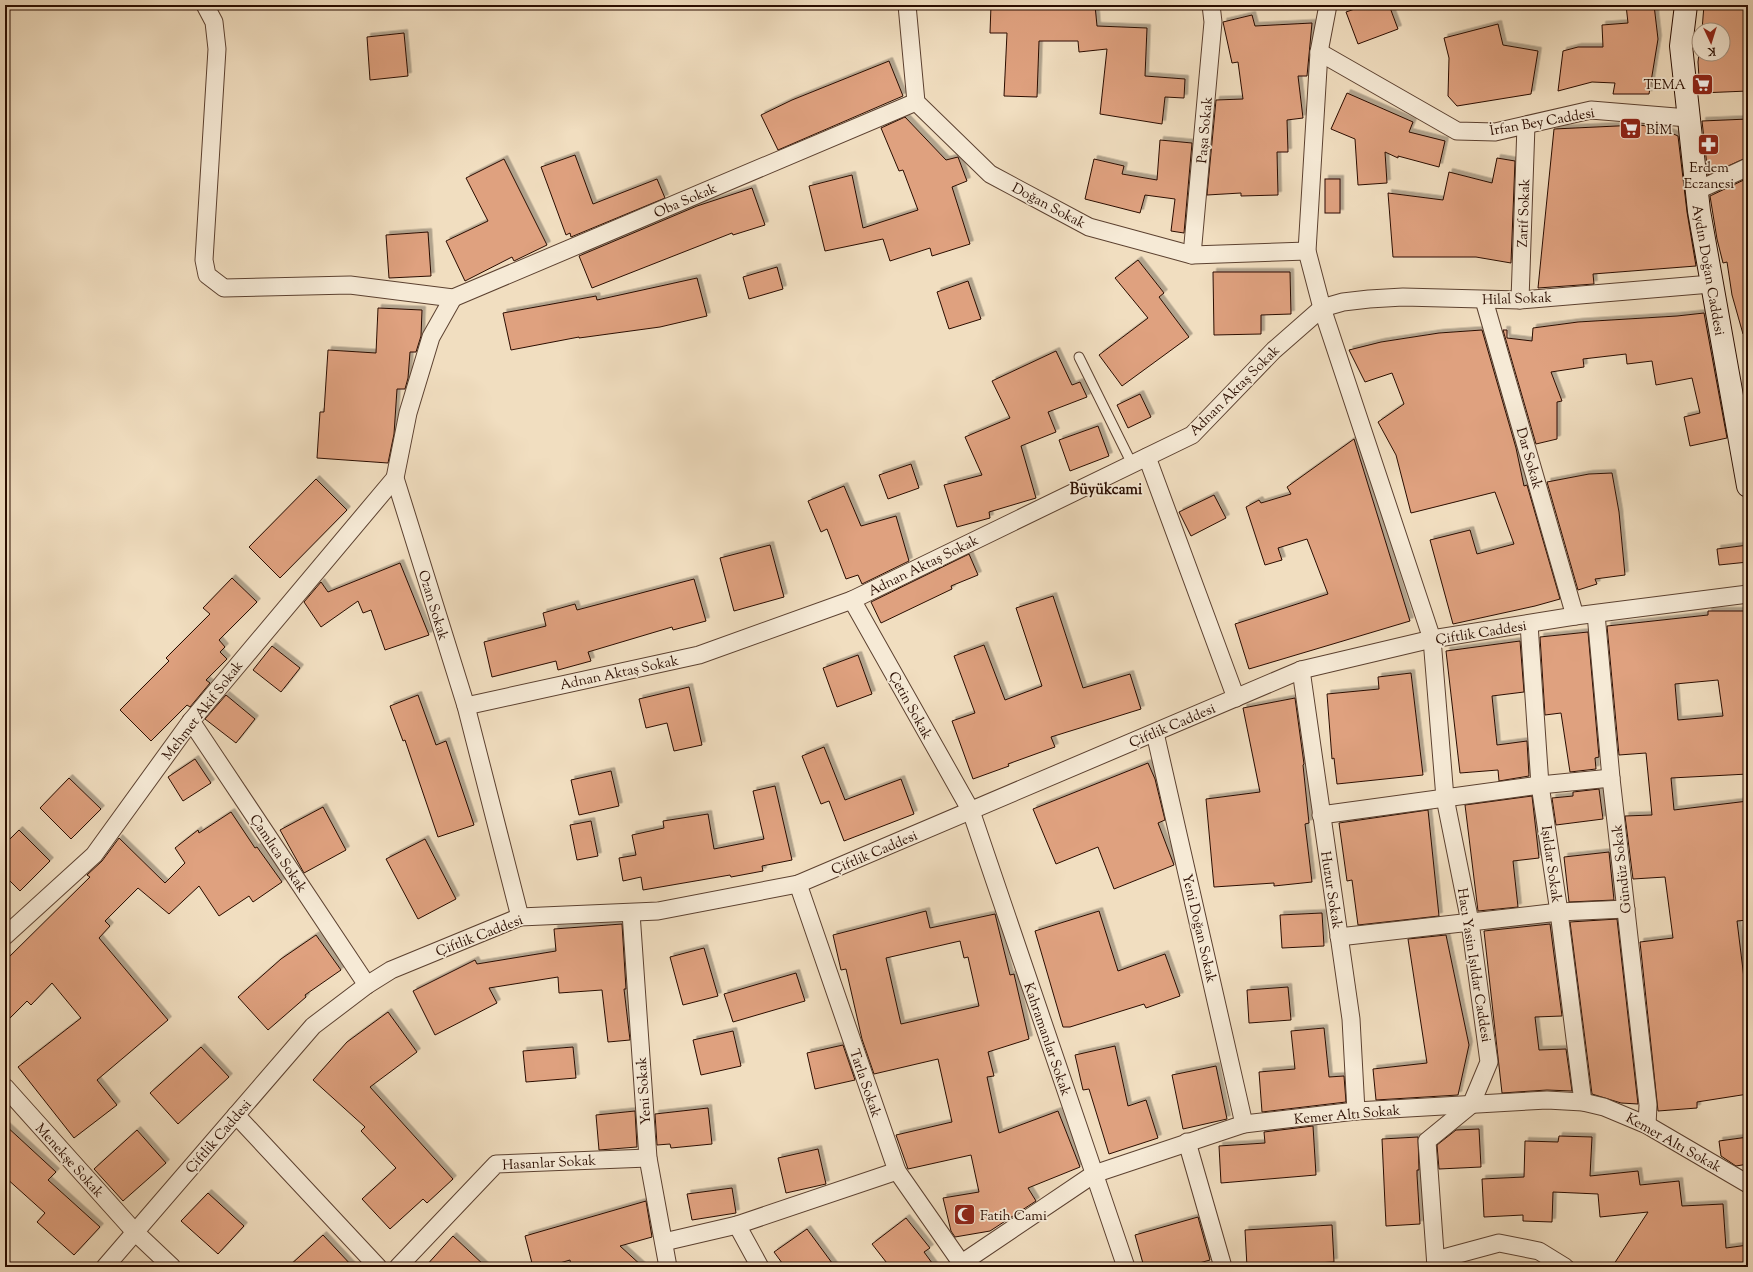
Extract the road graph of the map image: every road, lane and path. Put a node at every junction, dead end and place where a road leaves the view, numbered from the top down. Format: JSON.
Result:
{"nodes":[{"id":1,"x":205,"y":5,"type":"edge"},
{"id":2,"x":907,"y":5,"type":"edge"},
{"id":3,"x":1211,"y":5,"type":"edge"},
{"id":4,"x":1328,"y":5,"type":"edge"},
{"id":5,"x":1686,"y":5,"type":"edge"},
{"id":6,"x":1319,"y":52,"type":"junction"},
{"id":7,"x":916,"y":102,"type":"junction"},
{"id":8,"x":1688,"y":118,"type":"junction"},
{"id":9,"x":1526,"y":125,"type":"junction"},
{"id":10,"x":1748,"y":166,"type":"edge"},
{"id":11,"x":1696,"y":191,"type":"junction"},
{"id":12,"x":1307,"y":251,"type":"junction"},
{"id":13,"x":1192,"y":255,"type":"junction"},
{"id":14,"x":1711,"y":284,"type":"junction"},
{"id":15,"x":453,"y":298,"type":"junction"},
{"id":16,"x":1484,"y":300,"type":"junction"},
{"id":17,"x":1520,"y":300,"type":"junction"},
{"id":18,"x":1322,"y":308,"type":"junction"},
{"id":19,"x":1079,"y":357,"type":"dead end"},
{"id":20,"x":1140,"y":460,"type":"junction"},
{"id":21,"x":395,"y":478,"type":"junction"},
{"id":22,"x":1748,"y":486,"type":"edge"},
{"id":23,"x":1748,"y":594,"type":"edge"},
{"id":24,"x":852,"y":600,"type":"junction"},
{"id":25,"x":1596,"y":614,"type":"junction"},
{"id":26,"x":1575,"y":616,"type":"junction"},
{"id":27,"x":1529,"y":624,"type":"junction"},
{"id":28,"x":1432,"y":640,"type":"junction"},
{"id":29,"x":1301,"y":670,"type":"junction"},
{"id":30,"x":1236,"y":698,"type":"junction"},
{"id":31,"x":466,"y":706,"type":"junction"},
{"id":32,"x":191,"y":721,"type":"junction"},
{"id":33,"x":1155,"y":733,"type":"junction"},
{"id":34,"x":1611,"y":778,"type":"junction"},
{"id":35,"x":1540,"y":785,"type":"junction"},
{"id":36,"x":1445,"y":798,"type":"junction"},
{"id":37,"x":971,"y":811,"type":"junction"},
{"id":38,"x":1321,"y":815,"type":"junction"},
{"id":39,"x":798,"y":884,"type":"junction"},
{"id":40,"x":1626,"y":909,"type":"junction"},
{"id":41,"x":1559,"y":912,"type":"junction"},
{"id":42,"x":631,"y":913,"type":"junction"},
{"id":43,"x":520,"y":917,"type":"junction"},
{"id":44,"x":1470,"y":922,"type":"junction"},
{"id":45,"x":5,"y":936,"type":"edge"},
{"id":46,"x":1339,"y":938,"type":"junction"},
{"id":47,"x":367,"y":985,"type":"junction"},
{"id":48,"x":5,"y":1087,"type":"edge"},
{"id":49,"x":1583,"y":1102,"type":"junction"},
{"id":50,"x":1471,"y":1106,"type":"junction"},
{"id":51,"x":1356,"y":1112,"type":"junction"},
{"id":52,"x":236,"y":1115,"type":"junction"},
{"id":53,"x":1244,"y":1124,"type":"junction"},
{"id":54,"x":1647,"y":1125,"type":"junction"},
{"id":55,"x":1187,"y":1142,"type":"junction"},
{"id":56,"x":648,"y":1158,"type":"junction"},
{"id":57,"x":897,"y":1171,"type":"junction"},
{"id":58,"x":1094,"y":1174,"type":"junction"},
{"id":59,"x":1748,"y":1184,"type":"edge"},
{"id":60,"x":737,"y":1225,"type":"junction"},
{"id":61,"x":135,"y":1232,"type":"junction"},
{"id":62,"x":664,"y":1242,"type":"junction"},
{"id":63,"x":1436,"y":1263,"type":"edge"},
{"id":64,"x":963,"y":1265,"type":"edge"},
{"id":65,"x":105,"y":1267,"type":"edge"},
{"id":66,"x":172,"y":1267,"type":"edge"},
{"id":67,"x":378,"y":1267,"type":"edge"},
{"id":68,"x":398,"y":1267,"type":"edge"},
{"id":69,"x":668,"y":1267,"type":"edge"},
{"id":70,"x":760,"y":1267,"type":"edge"},
{"id":71,"x":1126,"y":1267,"type":"edge"},
{"id":72,"x":1223,"y":1267,"type":"edge"},
{"id":73,"x":1565,"y":1267,"type":"edge"}],
"edges":[{"from":1,"to":15,"type":"street"},
{"from":2,"to":7,"type":"street"},
{"from":3,"to":13,"type":"street","name":"Paşa Sokak"},
{"from":4,"to":6,"type":"street","name":"Hacı Yasin Işıldar Caddesi"},
{"from":5,"to":8,"type":"main road","name":"Aydın Doğan Caddesi"},
{"from":6,"to":9,"type":"street","name":"İrfan Bey Caddesi"},
{"from":6,"to":12,"type":"street","name":"Hacı Yasin Işıldar Caddesi"},
{"from":7,"to":13,"type":"street","name":"Doğan Sokak"},
{"from":7,"to":15,"type":"street","name":"Oba Sokak"},
{"from":8,"to":9,"type":"street","name":"İrfan Bey Caddesi"},
{"from":8,"to":11,"type":"main road","name":"Aydın Doğan Caddesi"},
{"from":9,"to":17,"type":"street","name":"Zarif Sokak"},
{"from":10,"to":11,"type":"street"},
{"from":11,"to":14,"type":"main road","name":"Aydın Doğan Caddesi"},
{"from":12,"to":13,"type":"street","name":"Doğan Sokak"},
{"from":12,"to":18,"type":"street","name":"Hacı Yasin Işıldar Caddesi"},
{"from":14,"to":17,"type":"street","name":"Hilal Sokak"},
{"from":14,"to":22,"type":"main road","name":"Aydın Doğan Caddesi"},
{"from":15,"to":21,"type":"street","name":"Ozan Sokak"},
{"from":16,"to":17,"type":"street","name":"Hilal Sokak"},
{"from":16,"to":18,"type":"street","name":"Hilal Sokak"},
{"from":16,"to":26,"type":"street","name":"Dar Sokak"},
{"from":18,"to":20,"type":"street","name":"Adnan Aktaş Sokak"},
{"from":18,"to":28,"type":"street","name":"Hacı Yasin Işıldar Caddesi"},
{"from":19,"to":20,"type":"lane"},
{"from":20,"to":24,"type":"street","name":"Adnan Aktaş Sokak"},
{"from":20,"to":30,"type":"street"},
{"from":21,"to":31,"type":"street","name":"Ozan Sokak"},
{"from":21,"to":32,"type":"street","name":"Mehmet Akif Sokak"},
{"from":23,"to":25,"type":"street","name":"Çiftlik Caddesi"},
{"from":24,"to":31,"type":"street","name":"Adnan Aktaş Sokak"},
{"from":24,"to":37,"type":"street","name":"Çetin Sokak"},
{"from":25,"to":26,"type":"street","name":"Çiftlik Caddesi"},
{"from":25,"to":34,"type":"street","name":"Gündüz Sokak"},
{"from":26,"to":27,"type":"street","name":"Çiftlik Caddesi"},
{"from":27,"to":28,"type":"street","name":"Çiftlik Caddesi"},
{"from":27,"to":35,"type":"street","name":"Işıldar Sokak"},
{"from":28,"to":29,"type":"street","name":"Çiftlik Caddesi"},
{"from":28,"to":36,"type":"street","name":"Hacı Yasin Işıldar Caddesi"},
{"from":29,"to":30,"type":"street","name":"Çiftlik Caddesi"},
{"from":29,"to":38,"type":"street","name":"Huzur Sokak"},
{"from":30,"to":33,"type":"street","name":"Çiftlik Caddesi"},
{"from":31,"to":43,"type":"street","name":"Ozan Sokak"},
{"from":32,"to":45,"type":"street","name":"Mehmet Akif Sokak"},
{"from":32,"to":47,"type":"street","name":"Çamlıca Sokak"},
{"from":33,"to":37,"type":"street","name":"Çiftlik Caddesi"},
{"from":33,"to":53,"type":"street","name":"Yeni Doğan Sokak"},
{"from":34,"to":35,"type":"street"},
{"from":34,"to":40,"type":"street","name":"Gündüz Sokak"},
{"from":35,"to":36,"type":"street"},
{"from":35,"to":41,"type":"street","name":"Işıldar Sokak"},
{"from":36,"to":38,"type":"street"},
{"from":36,"to":44,"type":"street","name":"Hacı Yasin Işıldar Caddesi"},
{"from":37,"to":39,"type":"street","name":"Çiftlik Caddesi"},
{"from":37,"to":58,"type":"street","name":"Kahramanlar Sokak"},
{"from":38,"to":46,"type":"street","name":"Huzur Sokak"},
{"from":39,"to":42,"type":"street","name":"Çiftlik Caddesi"},
{"from":39,"to":57,"type":"street","name":"Tarla Sokak"},
{"from":40,"to":41,"type":"street"},
{"from":40,"to":54,"type":"street","name":"Gündüz Sokak"},
{"from":41,"to":44,"type":"street"},
{"from":41,"to":49,"type":"street","name":"Işıldar Sokak"},
{"from":42,"to":43,"type":"street","name":"Çiftlik Caddesi"},
{"from":42,"to":56,"type":"street","name":"Yeni Sokak"},
{"from":43,"to":47,"type":"street","name":"Çiftlik Caddesi"},
{"from":44,"to":46,"type":"street"},
{"from":44,"to":50,"type":"street","name":"Hacı Yasin Işıldar Caddesi"},
{"from":46,"to":51,"type":"street","name":"Huzur Sokak"},
{"from":47,"to":52,"type":"street","name":"Çiftlik Caddesi"},
{"from":48,"to":61,"type":"street","name":"Menekşe Sokak"},
{"from":49,"to":50,"type":"street","name":"Kemer Altı Sokak"},
{"from":49,"to":54,"type":"street","name":"Kemer Altı Sokak"},
{"from":50,"to":51,"type":"street","name":"Kemer Altı Sokak"},
{"from":50,"to":63,"type":"street","name":"Hacı Yasin Işıldar Caddesi"},
{"from":51,"to":53,"type":"street","name":"Kemer Altı Sokak"},
{"from":52,"to":61,"type":"street","name":"Çiftlik Caddesi"},
{"from":52,"to":67,"type":"street"},
{"from":53,"to":55,"type":"street","name":"Kemer Altı Sokak"},
{"from":54,"to":59,"type":"street","name":"Kemer Altı Sokak"},
{"from":55,"to":58,"type":"street","name":"Kemer Altı Sokak"},
{"from":55,"to":72,"type":"street"},
{"from":56,"to":62,"type":"street","name":"Yeni Sokak"},
{"from":56,"to":68,"type":"street","name":"Hasanlar Sokak"},
{"from":57,"to":60,"type":"street"},
{"from":57,"to":64,"type":"street","name":"Tarla Sokak"},
{"from":58,"to":64,"type":"street","name":"Kemer Altı Sokak"},
{"from":58,"to":71,"type":"street","name":"Kahramanlar Sokak"},
{"from":60,"to":62,"type":"street"},
{"from":60,"to":70,"type":"street"},
{"from":61,"to":65,"type":"street","name":"Çiftlik Caddesi"},
{"from":61,"to":66,"type":"street","name":"Menekşe Sokak"},
{"from":62,"to":69,"type":"street","name":"Yeni Sokak"},
{"from":63,"to":73,"type":"street"}]}
